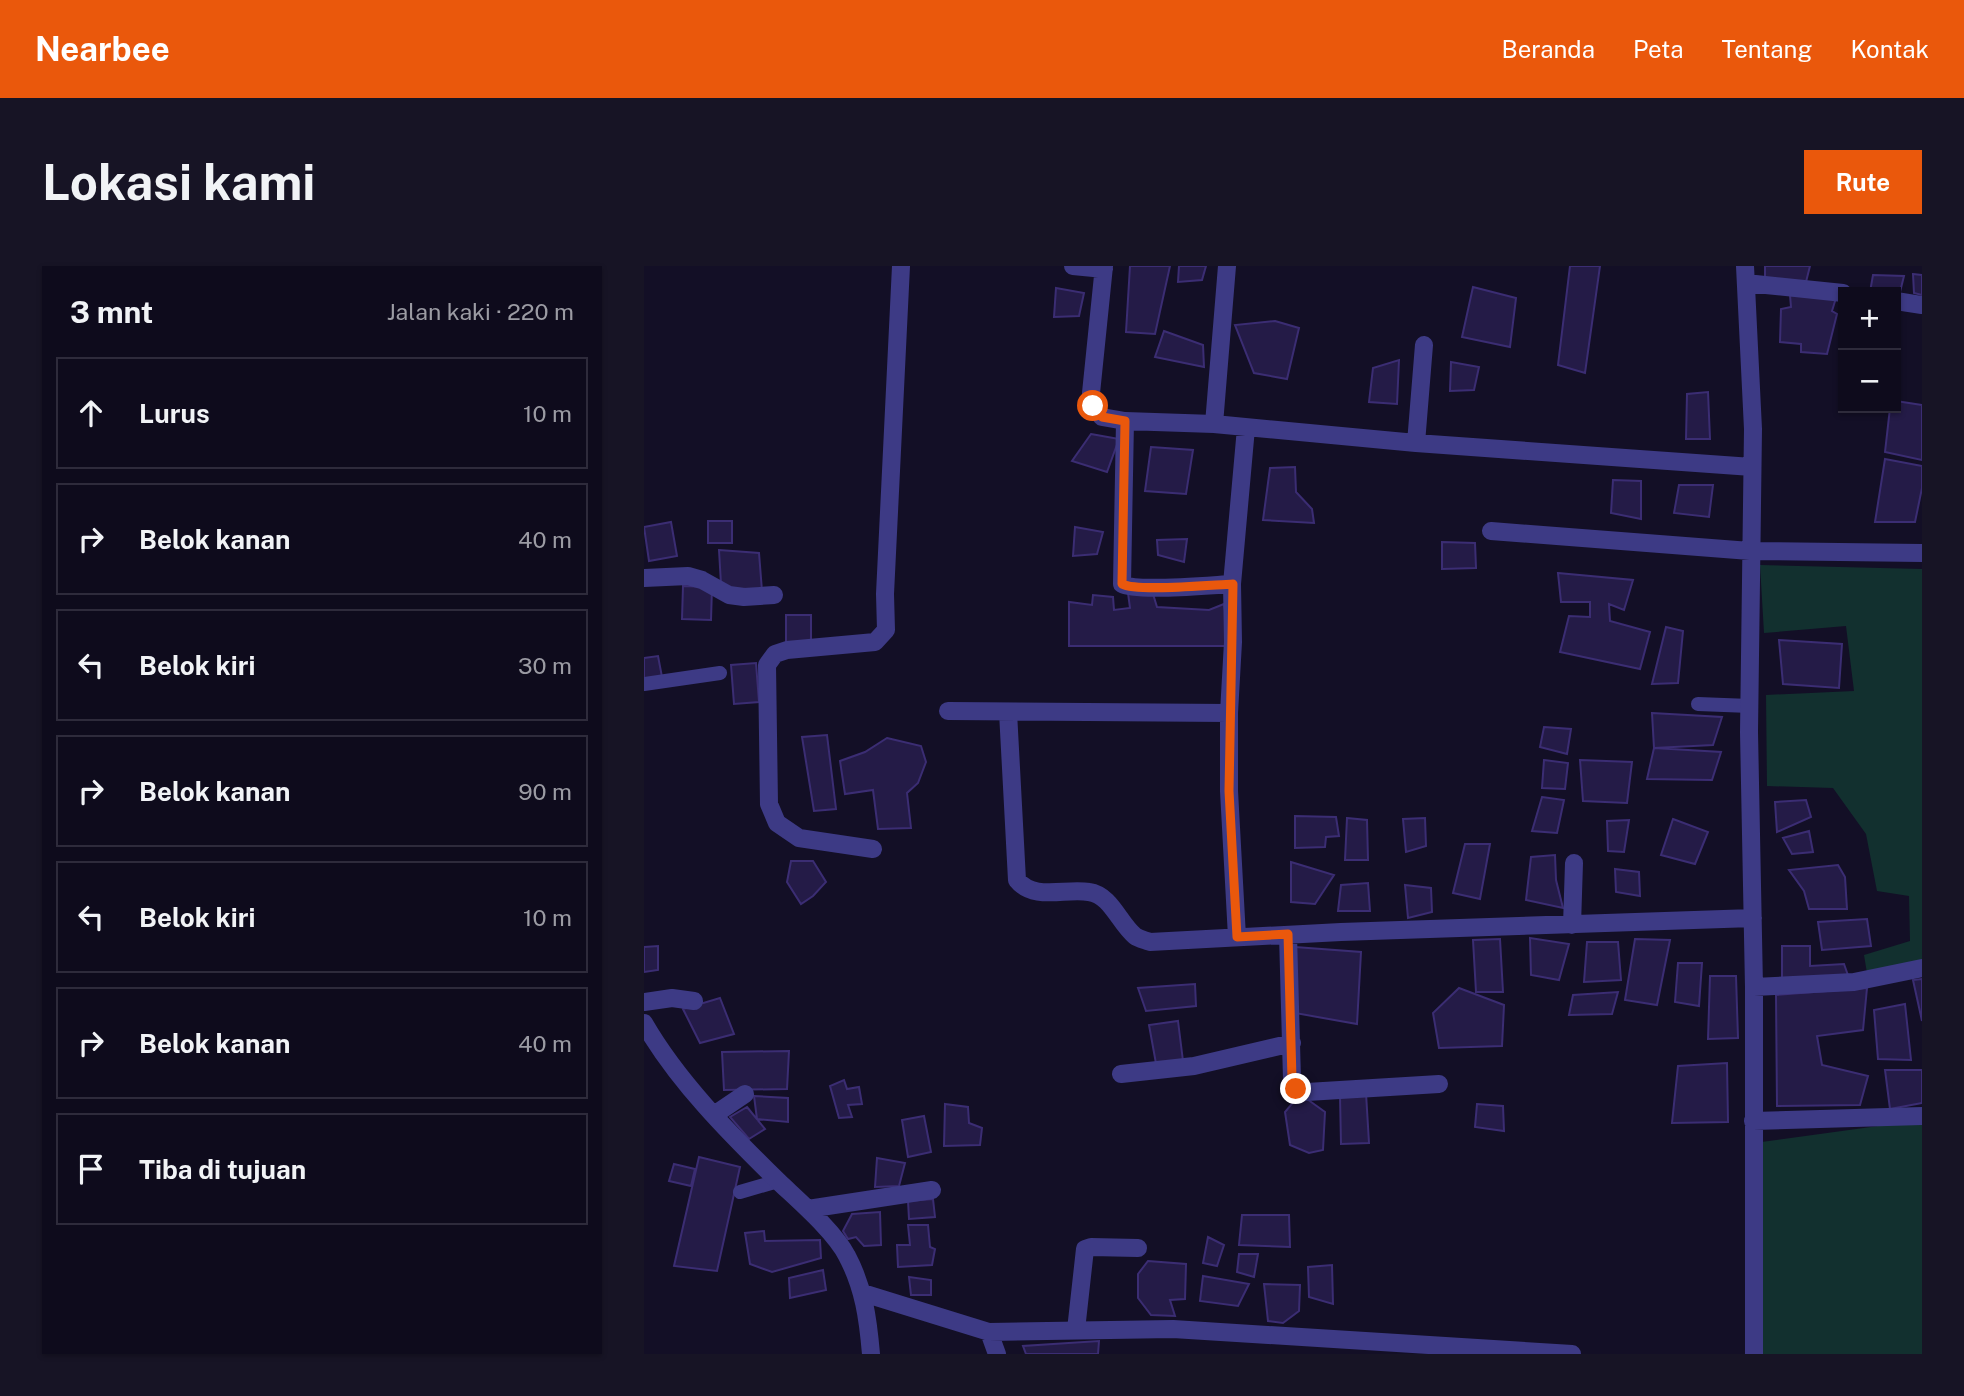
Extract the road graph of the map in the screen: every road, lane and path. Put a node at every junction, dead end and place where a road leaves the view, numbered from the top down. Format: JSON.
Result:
{"nodes":[{"id":1,"x":901,"y":266,"type":"edge"},
{"id":2,"x":1073,"y":266,"type":"edge"},
{"id":3,"x":1227,"y":266,"type":"edge"},
{"id":4,"x":1104,"y":268,"type":"edge"},
{"id":5,"x":1745,"y":274,"type":"edge"},
{"id":6,"x":1838,"y":292,"type":"edge"},
{"id":7,"x":1901,"y":302,"type":"edge"},
{"id":8,"x":1922,"y":305,"type":"edge"},
{"id":9,"x":1424,"y":345,"type":"dead end"},
{"id":10,"x":1125,"y":421,"type":"junction"},
{"id":11,"x":1214,"y":424,"type":"junction"},
{"id":12,"x":1246,"y":428,"type":"junction"},
{"id":13,"x":1416,"y":443,"type":"junction"},
{"id":14,"x":1752,"y":467,"type":"junction"},
{"id":15,"x":1490,"y":531,"type":"dead end"},
{"id":16,"x":1750,"y":551,"type":"junction"},
{"id":17,"x":1922,"y":553,"type":"edge"},
{"id":18,"x":644,"y":578,"type":"edge"},
{"id":19,"x":1233,"y":584,"type":"junction"},
{"id":20,"x":775,"y":595,"type":"dead end"},
{"id":21,"x":720,"y":673,"type":"dead end"},
{"id":22,"x":644,"y":684,"type":"edge"},
{"id":23,"x":1698,"y":704,"type":"dead end"},
{"id":24,"x":1750,"y":706,"type":"junction"},
{"id":25,"x":948,"y":712,"type":"dead end"},
{"id":26,"x":1008,"y":712,"type":"junction"},
{"id":27,"x":1229,"y":713,"type":"junction"},
{"id":28,"x":873,"y":849,"type":"dead end"},
{"id":29,"x":1574,"y":863,"type":"dead end"},
{"id":30,"x":1753,"y":918,"type":"junction"},
{"id":31,"x":1572,"y":925,"type":"junction"},
{"id":32,"x":1288,"y":934,"type":"junction"},
{"id":33,"x":1237,"y":937,"type":"junction"},
{"id":34,"x":1922,"y":968,"type":"edge"},
{"id":35,"x":1754,"y":987,"type":"junction"},
{"id":36,"x":694,"y":1001,"type":"dead end"},
{"id":37,"x":644,"y":1002,"type":"edge"},
{"id":38,"x":644,"y":1023,"type":"edge"},
{"id":39,"x":1292,"y":1043,"type":"junction"},
{"id":40,"x":1121,"y":1074,"type":"dead end"},
{"id":41,"x":1439,"y":1084,"type":"dead end"},
{"id":42,"x":745,"y":1094,"type":"dead end"},
{"id":43,"x":714,"y":1115,"type":"junction"},
{"id":44,"x":1922,"y":1115,"type":"edge"},
{"id":45,"x":1753,"y":1121,"type":"junction"},
{"id":46,"x":778,"y":1181,"type":"junction"},
{"id":47,"x":932,"y":1190,"type":"dead end"},
{"id":48,"x":740,"y":1192,"type":"dead end"},
{"id":49,"x":808,"y":1209,"type":"junction"},
{"id":50,"x":1138,"y":1248,"type":"dead end"},
{"id":51,"x":863,"y":1293,"type":"junction"},
{"id":52,"x":1076,"y":1330,"type":"junction"},
{"id":53,"x":989,"y":1332,"type":"junction"},
{"id":54,"x":871,"y":1354,"type":"edge"},
{"id":55,"x":997,"y":1354,"type":"edge"},
{"id":56,"x":1572,"y":1354,"type":"edge"},
{"id":57,"x":1754,"y":1354,"type":"edge"}],
"edges":[{"from":1,"to":28,"type":"street"},
{"from":2,"to":4,"type":"street"},
{"from":3,"to":11,"type":"street"},
{"from":4,"to":10,"type":"street"},
{"from":5,"to":6,"type":"street"},
{"from":5,"to":14,"type":"street"},
{"from":7,"to":8,"type":"street"},
{"from":9,"to":13,"type":"street"},
{"from":10,"to":11,"type":"street"},
{"from":10,"to":19,"type":"street"},
{"from":11,"to":12,"type":"street"},
{"from":12,"to":13,"type":"street"},
{"from":12,"to":19,"type":"street"},
{"from":13,"to":14,"type":"street"},
{"from":14,"to":16,"type":"street"},
{"from":15,"to":16,"type":"street"},
{"from":16,"to":17,"type":"street"},
{"from":16,"to":24,"type":"street"},
{"from":18,"to":20,"type":"street"},
{"from":19,"to":27,"type":"street"},
{"from":21,"to":22,"type":"lane"},
{"from":23,"to":24,"type":"lane"},
{"from":24,"to":30,"type":"street"},
{"from":25,"to":26,"type":"street"},
{"from":26,"to":27,"type":"street"},
{"from":26,"to":33,"type":"street"},
{"from":27,"to":33,"type":"street"},
{"from":29,"to":31,"type":"street"},
{"from":30,"to":31,"type":"street"},
{"from":30,"to":35,"type":"street"},
{"from":31,"to":32,"type":"street"},
{"from":32,"to":33,"type":"street"},
{"from":32,"to":39,"type":"street"},
{"from":34,"to":35,"type":"street"},
{"from":35,"to":45,"type":"street"},
{"from":36,"to":37,"type":"street"},
{"from":38,"to":43,"type":"street"},
{"from":39,"to":40,"type":"street"},
{"from":39,"to":41,"type":"street"},
{"from":42,"to":43,"type":"street"},
{"from":43,"to":46,"type":"street"},
{"from":44,"to":45,"type":"street"},
{"from":45,"to":57,"type":"street"},
{"from":46,"to":48,"type":"lane"},
{"from":46,"to":49,"type":"street"},
{"from":47,"to":49,"type":"street"},
{"from":49,"to":51,"type":"street"},
{"from":50,"to":52,"type":"street"},
{"from":51,"to":53,"type":"street"},
{"from":51,"to":54,"type":"street"},
{"from":52,"to":53,"type":"street"},
{"from":52,"to":56,"type":"street"},
{"from":53,"to":55,"type":"street"}]}
